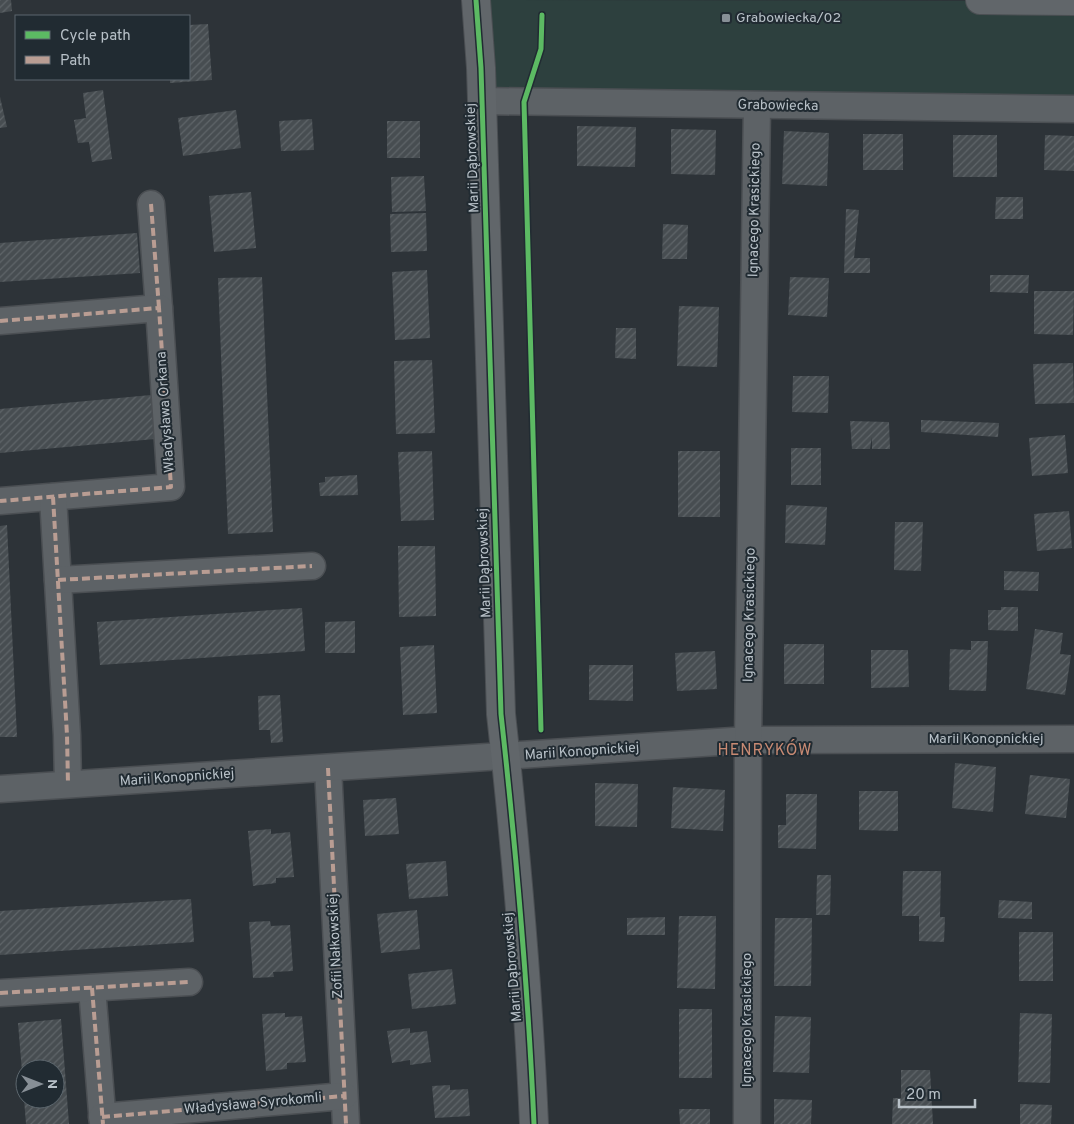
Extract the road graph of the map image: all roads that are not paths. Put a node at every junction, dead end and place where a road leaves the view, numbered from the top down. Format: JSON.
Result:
{"nodes":[{"id":1,"x":476,"y":0,"type":"edge"},
{"id":2,"x":980,"y":0,"type":"edge"},
{"id":3,"x":1074,"y":2,"type":"edge"},
{"id":4,"x":482,"y":101,"type":"junction"},
{"id":5,"x":757,"y":106,"type":"junction"},
{"id":6,"x":1074,"y":108,"type":"edge"},
{"id":7,"x":151,"y":204,"type":"dead end"},
{"id":8,"x":158,"y":308,"type":"junction"},
{"id":9,"x":0,"y":321,"type":"edge"},
{"id":10,"x":53,"y":498,"type":"junction"},
{"id":11,"x":0,"y":501,"type":"edge"},
{"id":12,"x":312,"y":566,"type":"dead end"},
{"id":13,"x":58,"y":580,"type":"junction"},
{"id":14,"x":1074,"y":739,"type":"edge"},
{"id":15,"x":748,"y":740,"type":"junction"},
{"id":16,"x":507,"y":757,"type":"junction"},
{"id":17,"x":328,"y":768,"type":"junction"},
{"id":18,"x":68,"y":784,"type":"junction"},
{"id":19,"x":0,"y":789,"type":"edge"},
{"id":20,"x":189,"y":982,"type":"dead end"},
{"id":21,"x":92,"y":988,"type":"junction"},
{"id":22,"x":0,"y":993,"type":"edge"},
{"id":23,"x":344,"y":1096,"type":"junction"},
{"id":24,"x":103,"y":1120,"type":"edge"},
{"id":25,"x":346,"y":1124,"type":"edge"},
{"id":26,"x":534,"y":1124,"type":"edge"},
{"id":27,"x":747,"y":1124,"type":"edge"}],
"edges":[{"from":1,"to":4,"type":"street","name":"Marii Dąbrowskiej"},
{"from":2,"to":3,"type":"street"},
{"from":4,"to":5,"type":"street","name":"Grabowiecka"},
{"from":4,"to":16,"type":"street","name":"Marii Dąbrowskiej"},
{"from":5,"to":6,"type":"street","name":"Grabowiecka"},
{"from":5,"to":15,"type":"street","name":"Ignacego Krasickiego"},
{"from":7,"to":8,"type":"street","name":"Władysława Orkana"},
{"from":8,"to":9,"type":"street"},
{"from":8,"to":10,"type":"street","name":"Władysława Orkana"},
{"from":10,"to":11,"type":"street","name":"Władysława Orkana"},
{"from":10,"to":13,"type":"street"},
{"from":12,"to":13,"type":"street"},
{"from":13,"to":18,"type":"street"},
{"from":14,"to":15,"type":"street","name":"Marii Konopnickiej"},
{"from":15,"to":16,"type":"street","name":"Marii Konopnickiej"},
{"from":15,"to":27,"type":"street","name":"Ignacego Krasickiego"},
{"from":16,"to":17,"type":"street","name":"Marii Konopnickiej"},
{"from":16,"to":26,"type":"street","name":"Marii Dąbrowskiej"},
{"from":17,"to":18,"type":"street","name":"Marii Konopnickiej"},
{"from":17,"to":23,"type":"street","name":"Zofii Nałkowskiej"},
{"from":18,"to":19,"type":"street","name":"Marii Konopnickiej"},
{"from":20,"to":21,"type":"street"},
{"from":21,"to":22,"type":"street"},
{"from":21,"to":24,"type":"street","name":"Władysława Syrokomli"},
{"from":23,"to":24,"type":"street","name":"Władysława Syrokomli"},
{"from":23,"to":25,"type":"street","name":"Zofii Nałkowskiej"}]}
